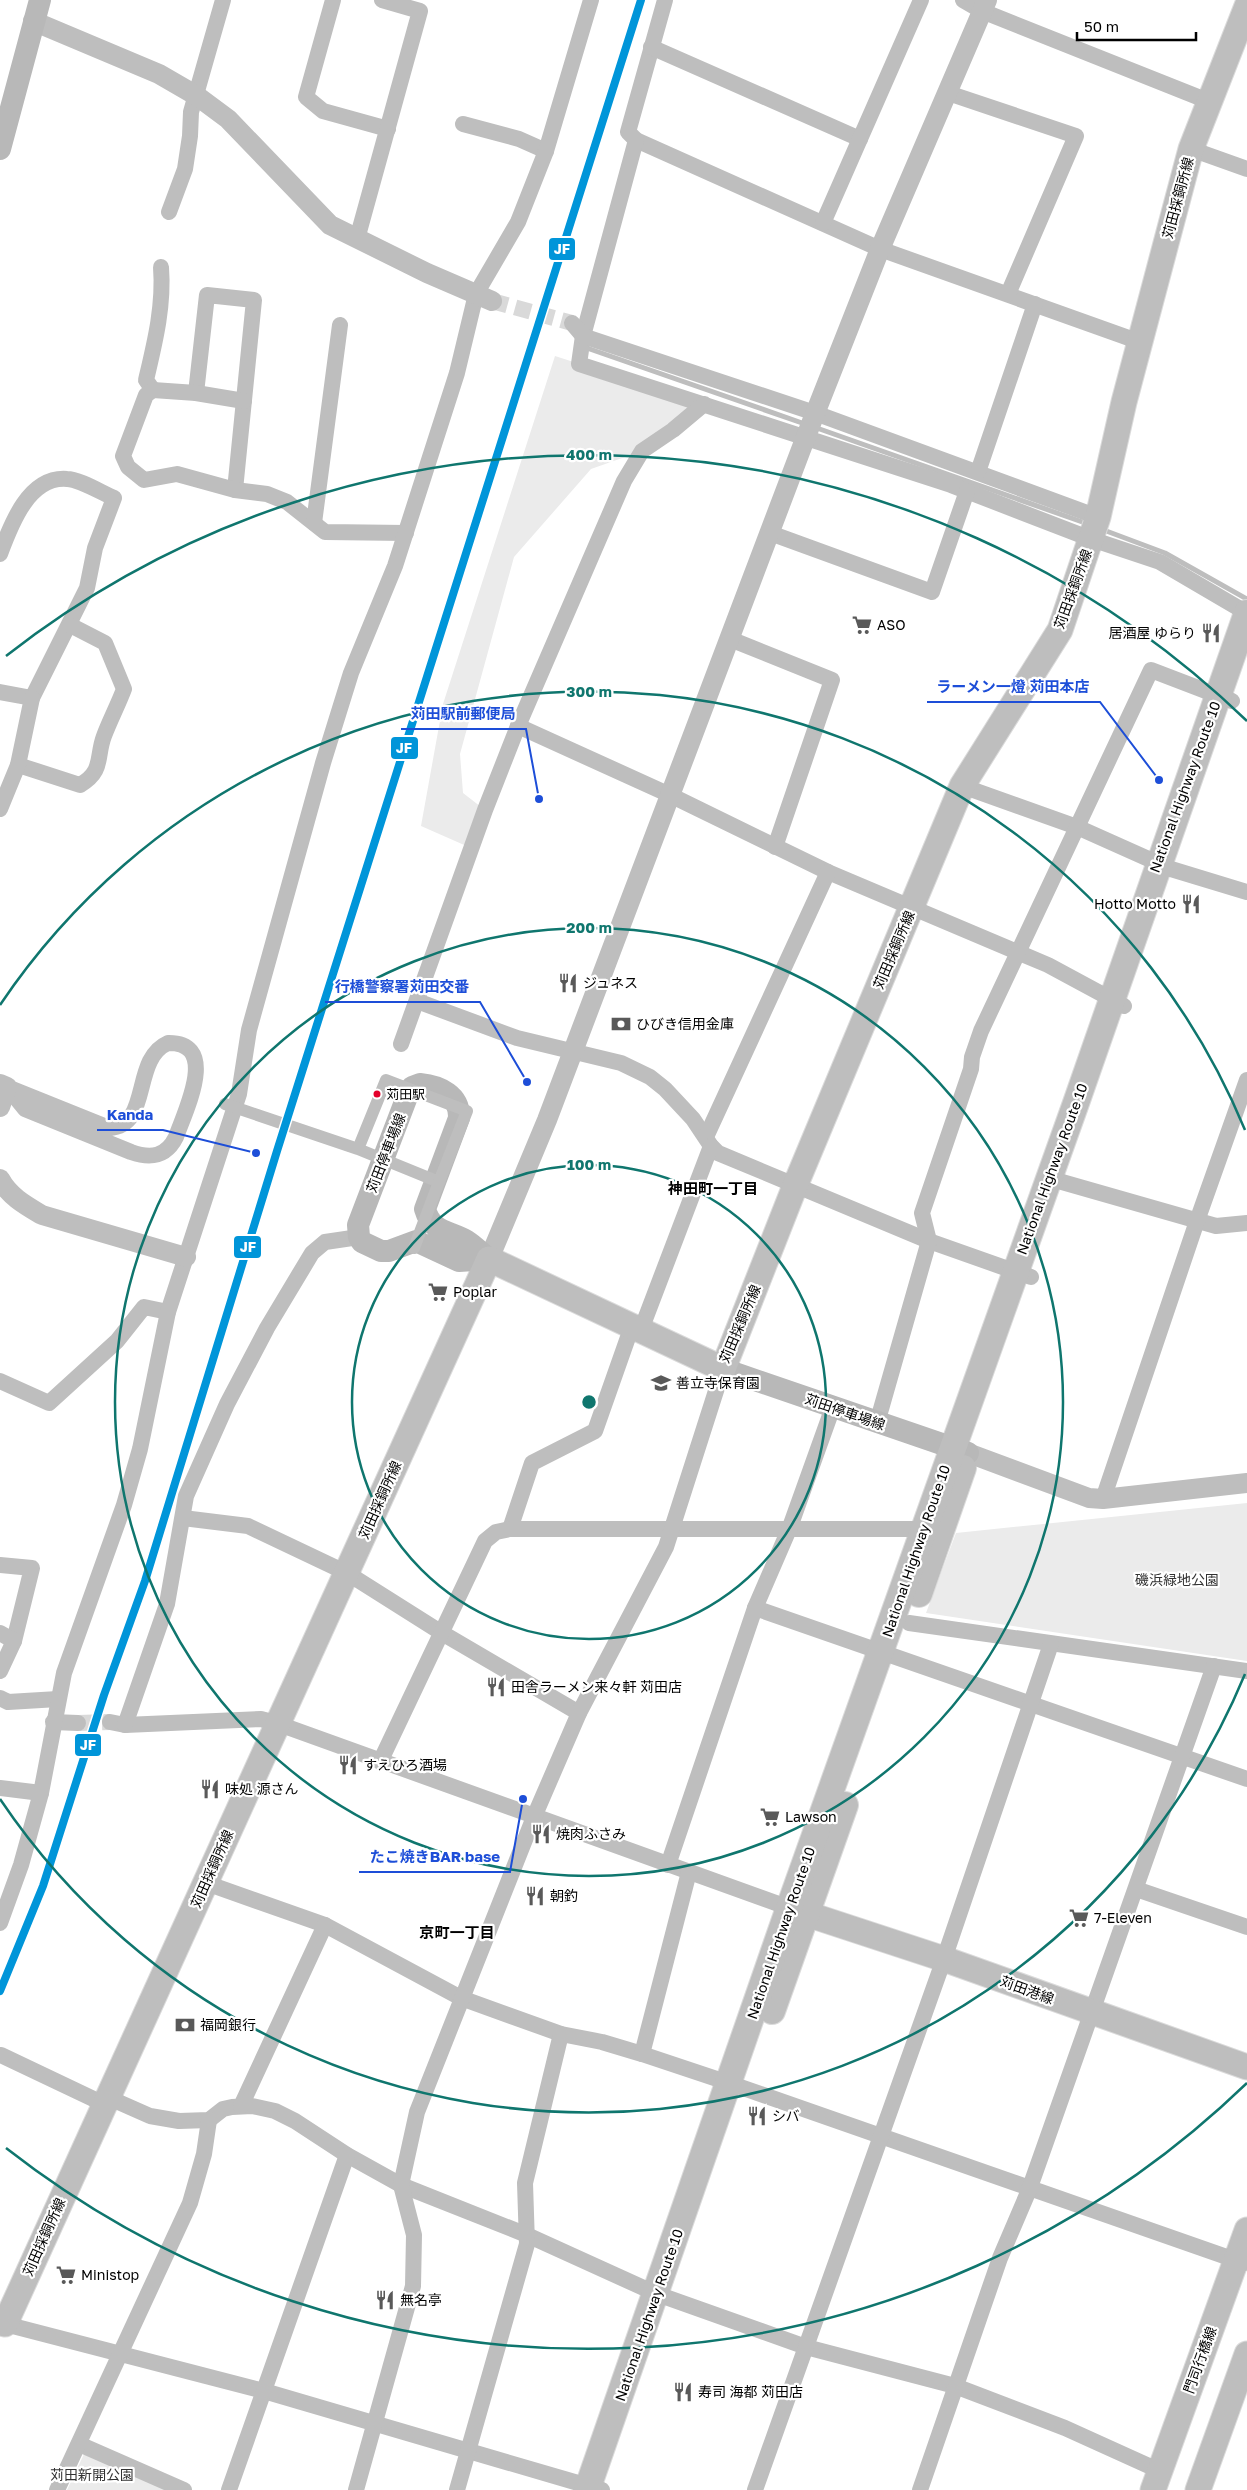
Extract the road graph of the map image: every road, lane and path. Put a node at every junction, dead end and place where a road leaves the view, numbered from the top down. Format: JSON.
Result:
{"nodes":[{"id":1,"x":223,"y":0,"type":"edge"},
{"id":2,"x":333,"y":0,"type":"edge"},
{"id":3,"x":382,"y":0,"type":"edge"},
{"id":4,"x":591,"y":0,"type":"edge"},
{"id":5,"x":665,"y":0,"type":"edge"},
{"id":6,"x":921,"y":0,"type":"edge"},
{"id":7,"x":963,"y":0,"type":"edge"},
{"id":8,"x":984,"y":6,"type":"edge"},
{"id":9,"x":1247,"y":6,"type":"edge"},
{"id":10,"x":36,"y":10,"type":"edge"},
{"id":11,"x":651,"y":47,"type":"junction"},
{"id":12,"x":948,"y":93,"type":"junction"},
{"id":13,"x":196,"y":96,"type":"junction"},
{"id":14,"x":1208,"y":101,"type":"junction"},
{"id":15,"x":464,"y":124,"type":"dead end"},
{"id":16,"x":388,"y":129,"type":"junction"},
{"id":17,"x":860,"y":139,"type":"junction"},
{"id":18,"x":636,"y":140,"type":"junction"},
{"id":19,"x":0,"y":149,"type":"edge"},
{"id":20,"x":1191,"y":149,"type":"junction"},
{"id":21,"x":546,"y":150,"type":"junction"},
{"id":22,"x":1247,"y":169,"type":"edge"},
{"id":23,"x":168,"y":212,"type":"dead end"},
{"id":24,"x":823,"y":223,"type":"junction"},
{"id":25,"x":357,"y":239,"type":"junction"},
{"id":26,"x":880,"y":249,"type":"junction"},
{"id":27,"x":161,"y":267,"type":"dead end"},
{"id":28,"x":1008,"y":294,"type":"junction"},
{"id":29,"x":484,"y":297,"type":"junction"},
{"id":30,"x":1035,"y":304,"type":"junction"},
{"id":31,"x":340,"y":325,"type":"dead end"},
{"id":32,"x":578,"y":330,"type":"junction"},
{"id":33,"x":1140,"y":342,"type":"junction"},
{"id":34,"x":153,"y":390,"type":"junction"},
{"id":35,"x":196,"y":393,"type":"junction"},
{"id":36,"x":244,"y":401,"type":"junction"},
{"id":37,"x":704,"y":404,"type":"junction"},
{"id":38,"x":816,"y":413,"type":"junction"},
{"id":39,"x":805,"y":439,"type":"junction"},
{"id":40,"x":978,"y":472,"type":"junction"},
{"id":41,"x":235,"y":490,"type":"junction"},
{"id":42,"x":967,"y":491,"type":"junction"},
{"id":43,"x":314,"y":523,"type":"junction"},
{"id":44,"x":1095,"y":528,"type":"junction"},
{"id":45,"x":770,"y":532,"type":"junction"},
{"id":46,"x":406,"y":533,"type":"junction"},
{"id":47,"x":0,"y":554,"type":"edge"},
{"id":48,"x":1247,"y":613,"type":"edge"},
{"id":49,"x":70,"y":625,"type":"junction"},
{"id":50,"x":730,"y":638,"type":"junction"},
{"id":51,"x":1247,"y":658,"type":"edge"},
{"id":52,"x":0,"y":692,"type":"edge"},
{"id":53,"x":32,"y":698,"type":"junction"},
{"id":54,"x":1224,"y":699,"type":"junction"},
{"id":55,"x":518,"y":726,"type":"junction"},
{"id":56,"x":18,"y":765,"type":"junction"},
{"id":57,"x":962,"y":786,"type":"junction"},
{"id":58,"x":670,"y":795,"type":"junction"},
{"id":59,"x":0,"y":809,"type":"edge"},
{"id":60,"x":1078,"y":827,"type":"junction"},
{"id":61,"x":775,"y":847,"type":"junction"},
{"id":62,"x":1165,"y":866,"type":"junction"},
{"id":63,"x":828,"y":872,"type":"junction"},
{"id":64,"x":1247,"y":892,"type":"edge"},
{"id":65,"x":912,"y":906,"type":"junction"},
{"id":66,"x":1017,"y":952,"type":"junction"},
{"id":67,"x":417,"y":1001,"type":"junction"},
{"id":68,"x":1117,"y":1003,"type":"junction"},
{"id":69,"x":401,"y":1044,"type":"dead end"},
{"id":70,"x":572,"y":1052,"type":"junction"},
{"id":71,"x":1247,"y":1080,"type":"edge"},
{"id":72,"x":4,"y":1085,"type":"edge"},
{"id":73,"x":225,"y":1104,"type":"dead end"},
{"id":74,"x":0,"y":1107,"type":"edge"},
{"id":75,"x":708,"y":1142,"type":"junction"},
{"id":76,"x":358,"y":1149,"type":"junction"},
{"id":77,"x":0,"y":1179,"type":"edge"},
{"id":78,"x":439,"y":1182,"type":"junction"},
{"id":79,"x":1062,"y":1182,"type":"junction"},
{"id":80,"x":795,"y":1186,"type":"junction"},
{"id":81,"x":1196,"y":1220,"type":"junction"},
{"id":82,"x":1247,"y":1223,"type":"edge"},
{"id":83,"x":359,"y":1237,"type":"junction"},
{"id":84,"x":929,"y":1241,"type":"junction"},
{"id":85,"x":414,"y":1248,"type":"dead end"},
{"id":86,"x":186,"y":1257,"type":"junction"},
{"id":87,"x":489,"y":1259,"type":"junction"},
{"id":88,"x":1023,"y":1275,"type":"junction"},
{"id":89,"x":168,"y":1312,"type":"junction"},
{"id":90,"x":636,"y":1328,"type":"junction"},
{"id":91,"x":723,"y":1369,"type":"junction"},
{"id":92,"x":0,"y":1381,"type":"edge"},
{"id":93,"x":832,"y":1407,"type":"junction"},
{"id":94,"x":876,"y":1423,"type":"junction"},
{"id":95,"x":960,"y":1450,"type":"junction"},
{"id":96,"x":1247,"y":1483,"type":"edge"},
{"id":97,"x":1104,"y":1500,"type":"junction"},
{"id":98,"x":183,"y":1518,"type":"junction"},
{"id":99,"x":790,"y":1527,"type":"junction"},
{"id":100,"x":510,"y":1528,"type":"junction"},
{"id":101,"x":671,"y":1528,"type":"junction"},
{"id":102,"x":933,"y":1529,"type":"junction"},
{"id":103,"x":0,"y":1565,"type":"edge"},
{"id":104,"x":347,"y":1573,"type":"junction"},
{"id":105,"x":755,"y":1608,"type":"junction"},
{"id":106,"x":909,"y":1623,"type":"junction"},
{"id":107,"x":442,"y":1633,"type":"junction"},
{"id":108,"x":7,"y":1637,"type":"edge"},
{"id":109,"x":1051,"y":1644,"type":"junction"},
{"id":110,"x":889,"y":1654,"type":"junction"},
{"id":111,"x":1214,"y":1666,"type":"junction"},
{"id":112,"x":0,"y":1671,"type":"edge"},
{"id":113,"x":1247,"y":1671,"type":"edge"},
{"id":114,"x":0,"y":1698,"type":"edge"},
{"id":115,"x":58,"y":1699,"type":"junction"},
{"id":116,"x":1032,"y":1703,"type":"junction"},
{"id":117,"x":579,"y":1713,"type":"junction"},
{"id":118,"x":53,"y":1722,"type":"junction"},
{"id":119,"x":78,"y":1723,"type":"tunnel mouth"},
{"id":120,"x":276,"y":1723,"type":"junction"},
{"id":121,"x":1182,"y":1757,"type":"junction"},
{"id":122,"x":380,"y":1762,"type":"junction"},
{"id":123,"x":1247,"y":1779,"type":"edge"},
{"id":124,"x":0,"y":1788,"type":"edge"},
{"id":125,"x":41,"y":1793,"type":"junction"},
{"id":126,"x":534,"y":1817,"type":"junction"},
{"id":127,"x":668,"y":1865,"type":"junction"},
{"id":128,"x":689,"y":1872,"type":"junction"},
{"id":129,"x":206,"y":1882,"type":"junction"},
{"id":130,"x":1136,"y":1889,"type":"junction"},
{"id":131,"x":798,"y":1911,"type":"junction"},
{"id":132,"x":0,"y":1923,"type":"edge"},
{"id":133,"x":325,"y":1925,"type":"junction"},
{"id":134,"x":1247,"y":1927,"type":"edge"},
{"id":135,"x":944,"y":1959,"type":"junction"},
{"id":136,"x":461,"y":1998,"type":"junction"},
{"id":137,"x":1090,"y":2012,"type":"junction"},
{"id":138,"x":561,"y":2034,"type":"junction"},
{"id":139,"x":642,"y":2054,"type":"junction"},
{"id":140,"x":1,"y":2055,"type":"edge"},
{"id":141,"x":1247,"y":2067,"type":"edge"},
{"id":142,"x":737,"y":2086,"type":"junction"},
{"id":143,"x":105,"y":2100,"type":"junction"},
{"id":144,"x":241,"y":2106,"type":"junction"},
{"id":145,"x":209,"y":2120,"type":"junction"},
{"id":146,"x":880,"y":2136,"type":"junction"},
{"id":147,"x":347,"y":2155,"type":"junction"},
{"id":148,"x":401,"y":2185,"type":"junction"},
{"id":149,"x":1029,"y":2190,"type":"junction"},
{"id":150,"x":1247,"y":2230,"type":"edge"},
{"id":151,"x":527,"y":2235,"type":"junction"},
{"id":152,"x":1242,"y":2263,"type":"edge"},
{"id":153,"x":663,"y":2296,"type":"junction"},
{"id":154,"x":2,"y":2327,"type":"edge"},
{"id":155,"x":806,"y":2347,"type":"junction"},
{"id":156,"x":121,"y":2354,"type":"junction"},
{"id":157,"x":1247,"y":2354,"type":"edge"},
{"id":158,"x":955,"y":2386,"type":"junction"},
{"id":159,"x":264,"y":2391,"type":"junction"},
{"id":160,"x":374,"y":2425,"type":"junction"},
{"id":161,"x":79,"y":2444,"type":"junction"},
{"id":162,"x":468,"y":2450,"type":"junction"},
{"id":163,"x":1157,"y":2481,"type":"edge"},
{"id":164,"x":596,"y":2489,"type":"edge"},
{"id":165,"x":56,"y":2490,"type":"edge"},
{"id":166,"x":184,"y":2490,"type":"edge"},
{"id":167,"x":229,"y":2490,"type":"edge"},
{"id":168,"x":356,"y":2490,"type":"edge"},
{"id":169,"x":457,"y":2490,"type":"edge"},
{"id":170,"x":755,"y":2490,"type":"edge"},
{"id":171,"x":920,"y":2490,"type":"edge"},
{"id":172,"x":1198,"y":2490,"type":"edge"}],
"edges":[{"from":1,"to":13,"type":"street"},
{"from":2,"to":16,"type":"street"},
{"from":3,"to":16,"type":"street"},
{"from":4,"to":21,"type":"street"},
{"from":5,"to":11,"type":"street"},
{"from":6,"to":17,"type":"street"},
{"from":7,"to":8,"type":"street"},
{"from":8,"to":12,"type":"street"},
{"from":8,"to":14,"type":"street"},
{"from":9,"to":14,"type":"main road","name":"苅田採銅所線"},
{"from":10,"to":13,"type":"street"},
{"from":10,"to":19,"type":"main road"},
{"from":11,"to":17,"type":"street"},
{"from":11,"to":18,"type":"street"},
{"from":12,"to":26,"type":"street"},
{"from":12,"to":28,"type":"street"},
{"from":13,"to":23,"type":"street"},
{"from":13,"to":25,"type":"street"},
{"from":14,"to":20,"type":"main road","name":"苅田採銅所線"},
{"from":15,"to":21,"type":"street"},
{"from":16,"to":25,"type":"street"},
{"from":17,"to":24,"type":"street"},
{"from":18,"to":24,"type":"street"},
{"from":18,"to":32,"type":"street"},
{"from":20,"to":22,"type":"street"},
{"from":20,"to":33,"type":"main road","name":"苅田採銅所線"},
{"from":21,"to":29,"type":"street"},
{"from":24,"to":26,"type":"street"},
{"from":25,"to":29,"type":"street"},
{"from":26,"to":28,"type":"street"},
{"from":26,"to":38,"type":"street"},
{"from":27,"to":34,"type":"street"},
{"from":28,"to":30,"type":"street"},
{"from":29,"to":46,"type":"street"},
{"from":30,"to":33,"type":"street"},
{"from":30,"to":40,"type":"street"},
{"from":31,"to":43,"type":"street"},
{"from":32,"to":37,"type":"street"},
{"from":32,"to":38,"type":"street"},
{"from":33,"to":44,"type":"main road","name":"苅田採銅所線"},
{"from":34,"to":35,"type":"street"},
{"from":34,"to":41,"type":"street"},
{"from":35,"to":36,"type":"street"},
{"from":35,"to":36,"type":"street"},
{"from":36,"to":41,"type":"street"},
{"from":37,"to":39,"type":"street"},
{"from":37,"to":55,"type":"street"},
{"from":38,"to":39,"type":"street"},
{"from":38,"to":40,"type":"street"},
{"from":39,"to":42,"type":"street"},
{"from":39,"to":45,"type":"street"},
{"from":40,"to":44,"type":"street"},
{"from":41,"to":43,"type":"street"},
{"from":42,"to":44,"type":"street"},
{"from":42,"to":45,"type":"street"},
{"from":43,"to":46,"type":"street"},
{"from":44,"to":48,"type":"street"},
{"from":44,"to":57,"type":"main road","name":"苅田採銅所線"},
{"from":45,"to":50,"type":"street"},
{"from":46,"to":86,"type":"street"},
{"from":47,"to":49,"type":"street"},
{"from":48,"to":54,"type":"highway","name":"National Highway Route 10"},
{"from":49,"to":53,"type":"street"},
{"from":49,"to":56,"type":"street"},
{"from":50,"to":58,"type":"street"},
{"from":50,"to":61,"type":"street"},
{"from":51,"to":54,"type":"highway","name":"National Highway Route 10"},
{"from":52,"to":53,"type":"street"},
{"from":53,"to":56,"type":"street"},
{"from":54,"to":60,"type":"street"},
{"from":54,"to":62,"type":"highway","name":"National Highway Route 10"},
{"from":55,"to":58,"type":"street"},
{"from":55,"to":67,"type":"street"},
{"from":56,"to":59,"type":"street"},
{"from":57,"to":60,"type":"street"},
{"from":57,"to":65,"type":"main road","name":"苅田採銅所線"},
{"from":58,"to":61,"type":"street"},
{"from":58,"to":70,"type":"street"},
{"from":60,"to":62,"type":"street"},
{"from":60,"to":66,"type":"street"},
{"from":61,"to":63,"type":"street"},
{"from":62,"to":64,"type":"street"},
{"from":62,"to":68,"type":"highway","name":"National Highway Route 10"},
{"from":63,"to":65,"type":"street"},
{"from":63,"to":75,"type":"street"},
{"from":65,"to":66,"type":"street"},
{"from":65,"to":80,"type":"main road","name":"苅田採銅所線"},
{"from":66,"to":68,"type":"street"},
{"from":66,"to":84,"type":"street"},
{"from":67,"to":69,"type":"street"},
{"from":67,"to":70,"type":"street"},
{"from":68,"to":79,"type":"highway","name":"National Highway Route 10"},
{"from":68,"to":88,"type":"highway","name":"National Highway Route 10"},
{"from":70,"to":75,"type":"street"},
{"from":70,"to":87,"type":"street"},
{"from":71,"to":81,"type":"street"},
{"from":72,"to":72,"type":"street"},
{"from":72,"to":74,"type":"street"},
{"from":73,"to":76,"type":"street","bridge":true},
{"from":75,"to":80,"type":"street"},
{"from":75,"to":90,"type":"street"},
{"from":76,"to":78,"type":"street","bridge":true},
{"from":76,"to":78,"type":"street","bridge":true},
{"from":77,"to":86,"type":"street"},
{"from":78,"to":85,"type":"street","bridge":true},
{"from":79,"to":81,"type":"street"},
{"from":79,"to":88,"type":"highway","name":"National Highway Route 10"},
{"from":80,"to":84,"type":"street"},
{"from":80,"to":91,"type":"main road","name":"苅田採銅所線"},
{"from":81,"to":82,"type":"street"},
{"from":81,"to":97,"type":"street"},
{"from":83,"to":87,"type":"main road"},
{"from":83,"to":87,"type":"main road","name":"苅田停車場線"},
{"from":83,"to":98,"type":"street"},
{"from":84,"to":88,"type":"street"},
{"from":84,"to":94,"type":"street"},
{"from":86,"to":89,"type":"street"},
{"from":87,"to":90,"type":"main road","name":"苅田採銅所線"},
{"from":87,"to":104,"type":"main road","name":"苅田採銅所線"},
{"from":88,"to":95,"type":"highway","name":"National Highway Route 10"},
{"from":89,"to":92,"type":"street"},
{"from":89,"to":115,"type":"street"},
{"from":90,"to":91,"type":"main road","name":"苅田採銅所線"},
{"from":90,"to":100,"type":"street"},
{"from":91,"to":93,"type":"main road","name":"苅田停車場線"},
{"from":91,"to":101,"type":"street"},
{"from":93,"to":94,"type":"main road","name":"苅田停車場線"},
{"from":93,"to":99,"type":"street"},
{"from":94,"to":95,"type":"main road","name":"苅田停車場線"},
{"from":95,"to":97,"type":"street"},
{"from":95,"to":102,"type":"highway","name":"National Highway Route 10"},
{"from":96,"to":97,"type":"street"},
{"from":98,"to":104,"type":"street"},
{"from":98,"to":120,"type":"street"},
{"from":99,"to":101,"type":"street"},
{"from":99,"to":102,"type":"street"},
{"from":99,"to":105,"type":"street"},
{"from":100,"to":101,"type":"street"},
{"from":100,"to":107,"type":"street"},
{"from":101,"to":117,"type":"street"},
{"from":102,"to":106,"type":"highway","name":"National Highway Route 10"},
{"from":102,"to":110,"type":"highway","name":"National Highway Route 10"},
{"from":103,"to":108,"type":"street"},
{"from":104,"to":107,"type":"street"},
{"from":104,"to":120,"type":"main road","name":"苅田採銅所線"},
{"from":105,"to":110,"type":"street"},
{"from":105,"to":127,"type":"street"},
{"from":106,"to":109,"type":"street"},
{"from":106,"to":110,"type":"highway","name":"National Highway Route 10"},
{"from":107,"to":117,"type":"street"},
{"from":107,"to":122,"type":"street"},
{"from":108,"to":112,"type":"street"},
{"from":109,"to":111,"type":"street"},
{"from":109,"to":116,"type":"street"},
{"from":110,"to":116,"type":"street"},
{"from":110,"to":131,"type":"highway","name":"National Highway Route 10"},
{"from":111,"to":113,"type":"street"},
{"from":111,"to":121,"type":"street"},
{"from":114,"to":115,"type":"street"},
{"from":115,"to":118,"type":"street"},
{"from":116,"to":121,"type":"street"},
{"from":116,"to":135,"type":"street"},
{"from":117,"to":126,"type":"street"},
{"from":118,"to":119,"type":"street"},
{"from":118,"to":125,"type":"street"},
{"from":120,"to":122,"type":"street"},
{"from":120,"to":129,"type":"main road","name":"苅田採銅所線"},
{"from":121,"to":123,"type":"street"},
{"from":121,"to":130,"type":"street"},
{"from":122,"to":126,"type":"street"},
{"from":124,"to":125,"type":"street"},
{"from":125,"to":132,"type":"street"},
{"from":126,"to":127,"type":"street"},
{"from":126,"to":136,"type":"street"},
{"from":127,"to":128,"type":"street"},
{"from":128,"to":131,"type":"street"},
{"from":128,"to":139,"type":"street"},
{"from":129,"to":133,"type":"street"},
{"from":129,"to":143,"type":"main road","name":"苅田採銅所線"},
{"from":130,"to":134,"type":"street"},
{"from":130,"to":137,"type":"street"},
{"from":131,"to":135,"type":"main road","name":"苅田港線"},
{"from":131,"to":142,"type":"highway","name":"National Highway Route 10"},
{"from":133,"to":136,"type":"street"},
{"from":133,"to":144,"type":"street"},
{"from":135,"to":137,"type":"main road","name":"苅田港線"},
{"from":135,"to":146,"type":"street"},
{"from":136,"to":138,"type":"street"},
{"from":136,"to":148,"type":"street"},
{"from":137,"to":141,"type":"main road","name":"苅田港線"},
{"from":137,"to":149,"type":"street"},
{"from":138,"to":139,"type":"street"},
{"from":138,"to":151,"type":"street"},
{"from":139,"to":142,"type":"street"},
{"from":140,"to":143,"type":"street"},
{"from":142,"to":146,"type":"street"},
{"from":142,"to":153,"type":"highway","name":"National Highway Route 10"},
{"from":143,"to":145,"type":"street"},
{"from":143,"to":154,"type":"main road","name":"苅田採銅所線"},
{"from":144,"to":145,"type":"street"},
{"from":144,"to":147,"type":"street"},
{"from":145,"to":156,"type":"street"},
{"from":146,"to":149,"type":"street"},
{"from":146,"to":155,"type":"street"},
{"from":147,"to":148,"type":"street"},
{"from":147,"to":159,"type":"street"},
{"from":148,"to":151,"type":"street"},
{"from":148,"to":160,"type":"street"},
{"from":149,"to":152,"type":"street"},
{"from":149,"to":158,"type":"street"},
{"from":150,"to":152,"type":"main road","name":"門司行橋線"},
{"from":151,"to":153,"type":"street"},
{"from":151,"to":162,"type":"street"},
{"from":152,"to":163,"type":"main road","name":"門司行橋線"},
{"from":153,"to":155,"type":"street"},
{"from":153,"to":164,"type":"highway","name":"National Highway Route 10"},
{"from":154,"to":156,"type":"street"},
{"from":155,"to":158,"type":"street"},
{"from":155,"to":170,"type":"street"},
{"from":156,"to":159,"type":"street"},
{"from":156,"to":161,"type":"street"},
{"from":157,"to":172,"type":"main road"},
{"from":158,"to":163,"type":"street"},
{"from":158,"to":171,"type":"street"},
{"from":159,"to":160,"type":"street"},
{"from":159,"to":167,"type":"street"},
{"from":160,"to":162,"type":"street"},
{"from":160,"to":168,"type":"street"},
{"from":161,"to":165,"type":"street"},
{"from":161,"to":166,"type":"street"},
{"from":162,"to":164,"type":"street"},
{"from":162,"to":169,"type":"street"}]}
